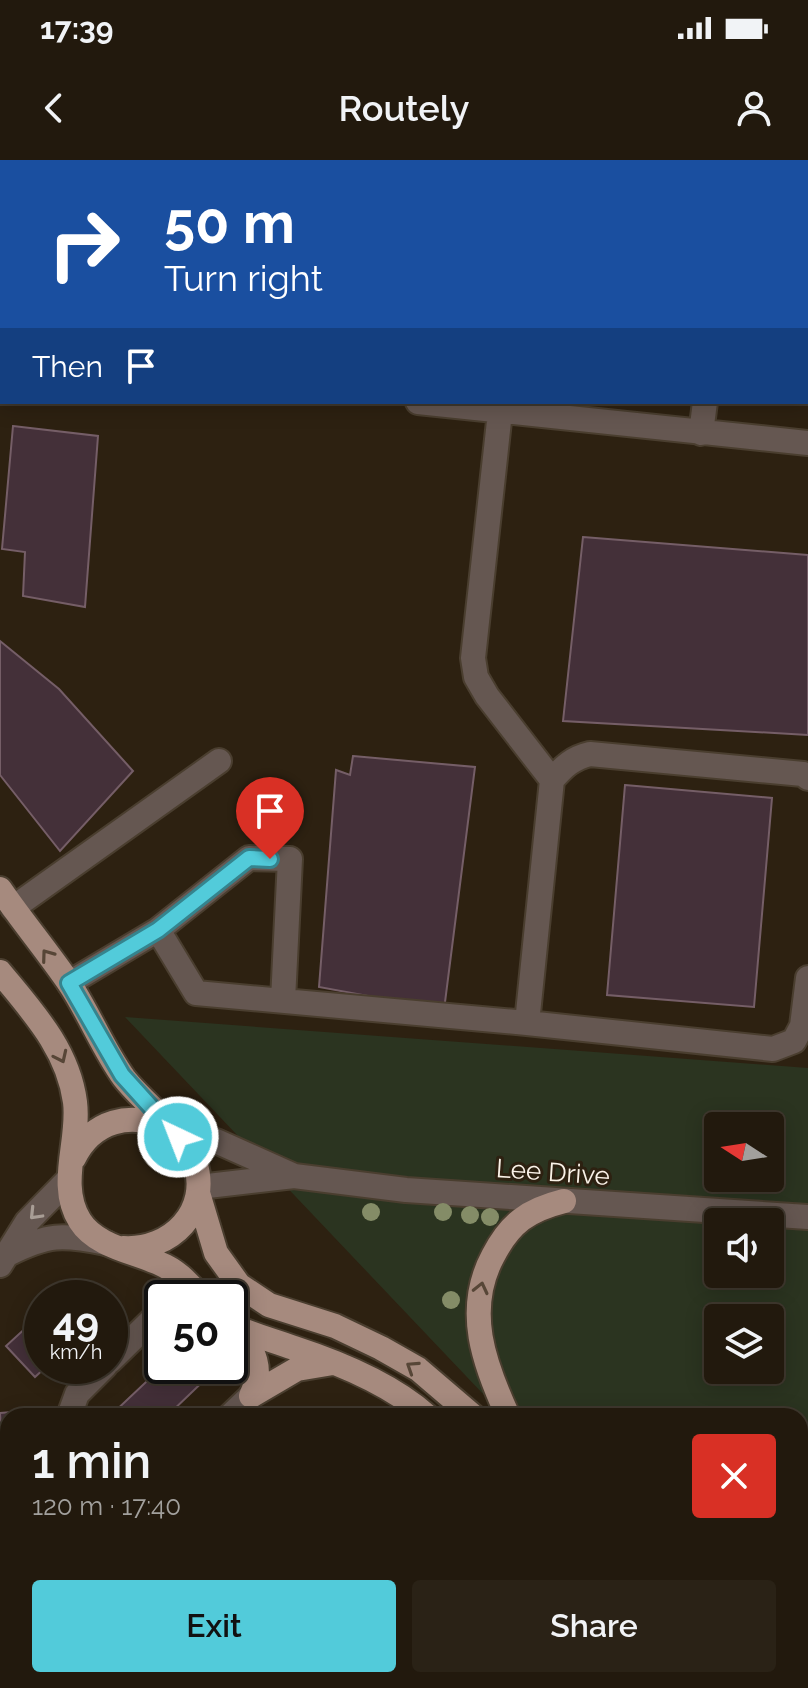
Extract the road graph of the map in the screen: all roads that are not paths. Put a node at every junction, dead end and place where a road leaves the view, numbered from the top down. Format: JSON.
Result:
{"nodes":[{"id":1,"x":444,"y":404,"type":"edge"},
{"id":2,"x":705,"y":404,"type":"edge"},
{"id":3,"x":509,"y":409,"type":"edge"},
{"id":4,"x":701,"y":433,"type":"junction"},
{"id":5,"x":808,"y":443,"type":"edge"},
{"id":6,"x":219,"y":761,"type":"dead end"},
{"id":7,"x":808,"y":778,"type":"edge"},
{"id":8,"x":552,"y":780,"type":"junction"},
{"id":9,"x":7,"y":899,"type":"edge"},
{"id":10,"x":158,"y":930,"type":"junction"},
{"id":11,"x":0,"y":972,"type":"edge"},
{"id":12,"x":808,"y":978,"type":"edge"},
{"id":13,"x":69,"y":983,"type":"junction"},
{"id":14,"x":283,"y":1000,"type":"junction"},
{"id":15,"x":527,"y":1023,"type":"junction"},
{"id":16,"x":176,"y":1134,"type":"junction"},
{"id":17,"x":71,"y":1170,"type":"junction"},
{"id":18,"x":294,"y":1176,"type":"junction"},
{"id":19,"x":198,"y":1189,"type":"junction"},
{"id":20,"x":564,"y":1201,"type":"junction"},
{"id":21,"x":808,"y":1217,"type":"edge"},
{"id":22,"x":114,"y":1245,"type":"junction"},
{"id":23,"x":4,"y":1260,"type":"edge"},
{"id":24,"x":183,"y":1280,"type":"edge"},
{"id":25,"x":144,"y":1328,"type":"edge"},
{"id":26,"x":248,"y":1331,"type":"edge"},
{"id":27,"x":128,"y":1343,"type":"edge"},
{"id":28,"x":248,"y":1345,"type":"edge"},
{"id":29,"x":334,"y":1363,"type":"junction"},
{"id":30,"x":87,"y":1384,"type":"edge"},
{"id":31,"x":251,"y":1396,"type":"junction"},
{"id":32,"x":72,"y":1408,"type":"edge"},
{"id":33,"x":238,"y":1408,"type":"edge"},
{"id":34,"x":417,"y":1408,"type":"edge"},
{"id":35,"x":464,"y":1408,"type":"edge"},
{"id":36,"x":505,"y":1408,"type":"edge"}],
"edges":[{"from":1,"to":3,"type":"street"},
{"from":2,"to":4,"type":"street"},
{"from":3,"to":4,"type":"street"},
{"from":3,"to":8,"type":"street"},
{"from":4,"to":5,"type":"street"},
{"from":6,"to":9,"type":"street"},
{"from":7,"to":8,"type":"street"},
{"from":8,"to":15,"type":"street"},
{"from":13,"to":9,"type":"main road","one_way":true},
{"from":10,"to":13,"type":"street"},
{"from":10,"to":14,"type":"street"},
{"from":10,"to":14,"type":"street"},
{"from":11,"to":17,"type":"main road","one_way":true},
{"from":12,"to":15,"type":"street"},
{"from":13,"to":16,"type":"main road"},
{"from":14,"to":15,"type":"street"},
{"from":16,"to":17,"type":"main road"},
{"from":16,"to":18,"type":"street"},
{"from":16,"to":19,"type":"main road"},
{"from":17,"to":22,"type":"main road"},
{"from":17,"to":23,"type":"street","one_way":true},
{"from":18,"to":19,"type":"street"},
{"from":18,"to":20,"type":"street","name":"Lee Drive"},
{"from":19,"to":22,"type":"main road"},
{"from":35,"to":19,"type":"main road","one_way":true},
{"from":20,"to":21,"type":"street","name":"Lee Drive"},
{"from":36,"to":20,"type":"main road","one_way":true},
{"from":22,"to":23,"type":"street"},
{"from":22,"to":24,"type":"main road"},
{"from":25,"to":27,"type":"street"},
{"from":26,"to":29,"type":"main road"},
{"from":28,"to":31,"type":"main road"},
{"from":29,"to":31,"type":"main road"},
{"from":29,"to":34,"type":"main road"},
{"from":30,"to":32,"type":"street"},
{"from":31,"to":33,"type":"street"}]}
